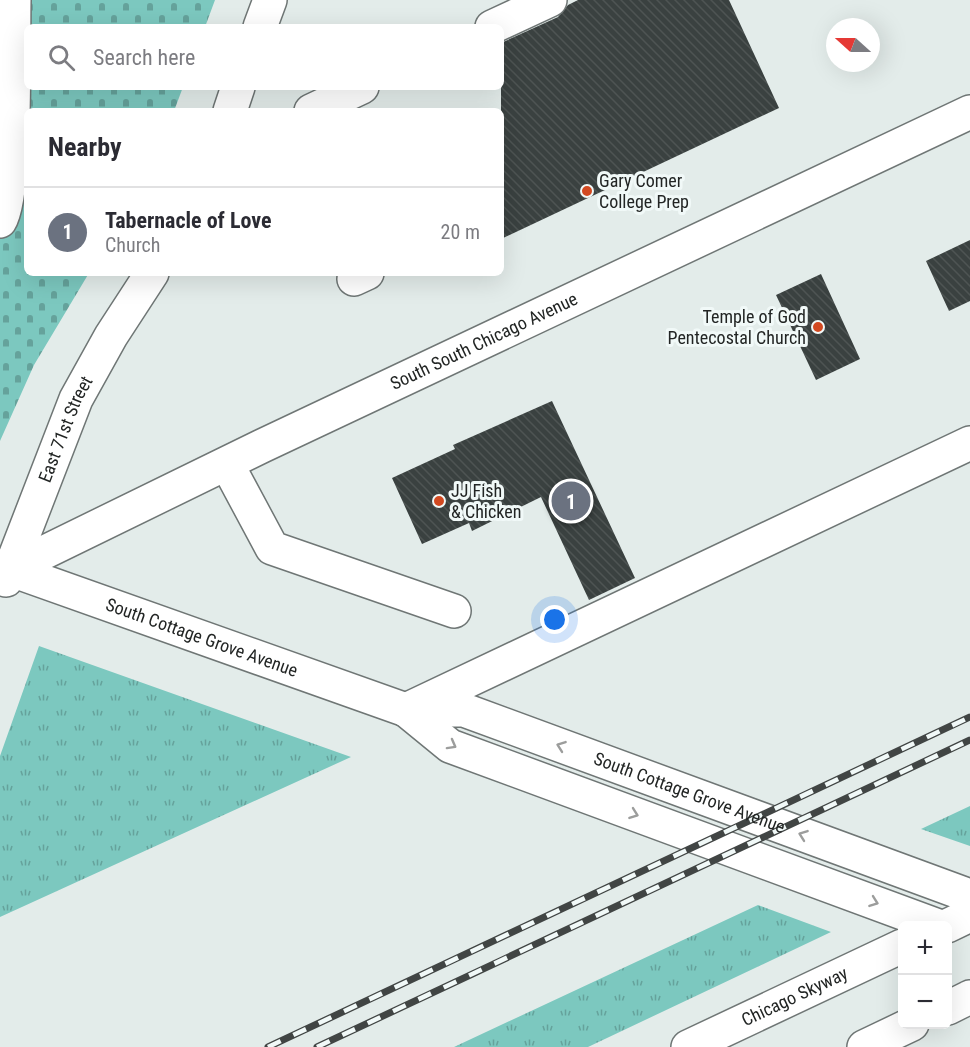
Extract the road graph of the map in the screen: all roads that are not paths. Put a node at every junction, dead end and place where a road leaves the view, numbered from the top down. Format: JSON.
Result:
{"nodes":[{"id":1,"x":14,"y":0,"type":"edge"},
{"id":2,"x":270,"y":0,"type":"edge"},
{"id":3,"x":550,"y":0,"type":"edge"},
{"id":4,"x":261,"y":24,"type":"edge"},
{"id":5,"x":498,"y":24,"type":"edge"},
{"id":6,"x":237,"y":90,"type":"edge"},
{"id":7,"x":356,"y":90,"type":"edge"},
{"id":8,"x":231,"y":108,"type":"edge"},
{"id":9,"x":318,"y":108,"type":"edge"},
{"id":10,"x":970,"y":112,"type":"edge"},
{"id":11,"x":0,"y":221,"type":"edge"},
{"id":12,"x":150,"y":276,"type":"edge"},
{"id":13,"x":970,"y":443,"type":"edge"},
{"id":14,"x":226,"y":464,"type":"junction"},
{"id":15,"x":2,"y":576,"type":"edge"},
{"id":16,"x":454,"y":611,"type":"dead end"},
{"id":17,"x":405,"y":710,"type":"junction"},
{"id":18,"x":970,"y":896,"type":"edge"},
{"id":19,"x":970,"y":915,"type":"edge"},
{"id":20,"x":924,"y":921,"type":"edge"},
{"id":21,"x":952,"y":924,"type":"edge"},
{"id":22,"x":952,"y":929,"type":"edge"},
{"id":23,"x":970,"y":938,"type":"edge"},
{"id":24,"x":891,"y":951,"type":"edge"},
{"id":25,"x":970,"y":997,"type":"edge"},
{"id":26,"x":952,"y":1006,"type":"edge"},
{"id":27,"x":902,"y":1029,"type":"edge"},
{"id":28,"x":688,"y":1047,"type":"edge"},
{"id":29,"x":864,"y":1047,"type":"edge"}],
"edges":[{"from":1,"to":11,"type":"main road"},
{"from":2,"to":4,"type":"main road"},
{"from":3,"to":5,"type":"main road"},
{"from":6,"to":8,"type":"main road"},
{"from":7,"to":9,"type":"main road"},
{"from":10,"to":14,"type":"main road","name":"South South Chicago Avenue"},
{"from":12,"to":15,"type":"main road","name":"East 71st Street"},
{"from":13,"to":17,"type":"main road"},
{"from":14,"to":15,"type":"main road","name":"South South Chicago Avenue"},
{"from":14,"to":16,"type":"main road"},
{"from":15,"to":17,"type":"main road","name":"South Cottage Grove Avenue"},
{"from":18,"to":17,"type":"main road","name":"South Cottage Grove Avenue","one_way":true},
{"from":17,"to":20,"type":"main road","name":"South Cottage Grove Avenue","one_way":true},
{"from":19,"to":21,"type":"main road"},
{"from":22,"to":23,"type":"main road"},
{"from":24,"to":28,"type":"main road","name":"Chicago Skyway"},
{"from":25,"to":26,"type":"main road"},
{"from":27,"to":29,"type":"main road"}]}
